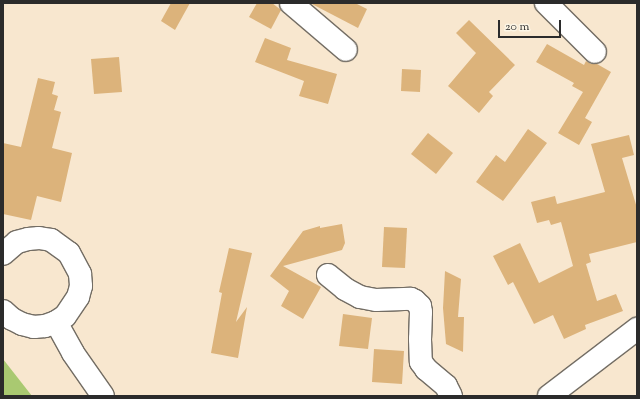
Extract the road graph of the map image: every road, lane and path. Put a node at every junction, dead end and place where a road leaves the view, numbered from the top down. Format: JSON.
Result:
{"nodes":[{"id":1,"x":292,"y":3,"type":"edge"},
{"id":2,"x":546,"y":3,"type":"edge"},
{"id":3,"x":346,"y":50,"type":"dead end"},
{"id":4,"x":594,"y":52,"type":"dead end"},
{"id":5,"x":3,"y":254,"type":"edge"},
{"id":6,"x":328,"y":275,"type":"dead end"},
{"id":7,"x":3,"y":311,"type":"edge"},
{"id":8,"x":56,"y":322,"type":"junction"},
{"id":9,"x":637,"y":329,"type":"edge"},
{"id":10,"x":103,"y":396,"type":"edge"},
{"id":11,"x":451,"y":396,"type":"edge"},
{"id":12,"x":549,"y":396,"type":"edge"}],
"edges":[{"from":1,"to":3,"type":"street"},
{"from":2,"to":4,"type":"street"},
{"from":5,"to":8,"type":"street"},
{"from":6,"to":11,"type":"street"},
{"from":7,"to":8,"type":"street"},
{"from":8,"to":10,"type":"street"},
{"from":9,"to":12,"type":"street"}]}
